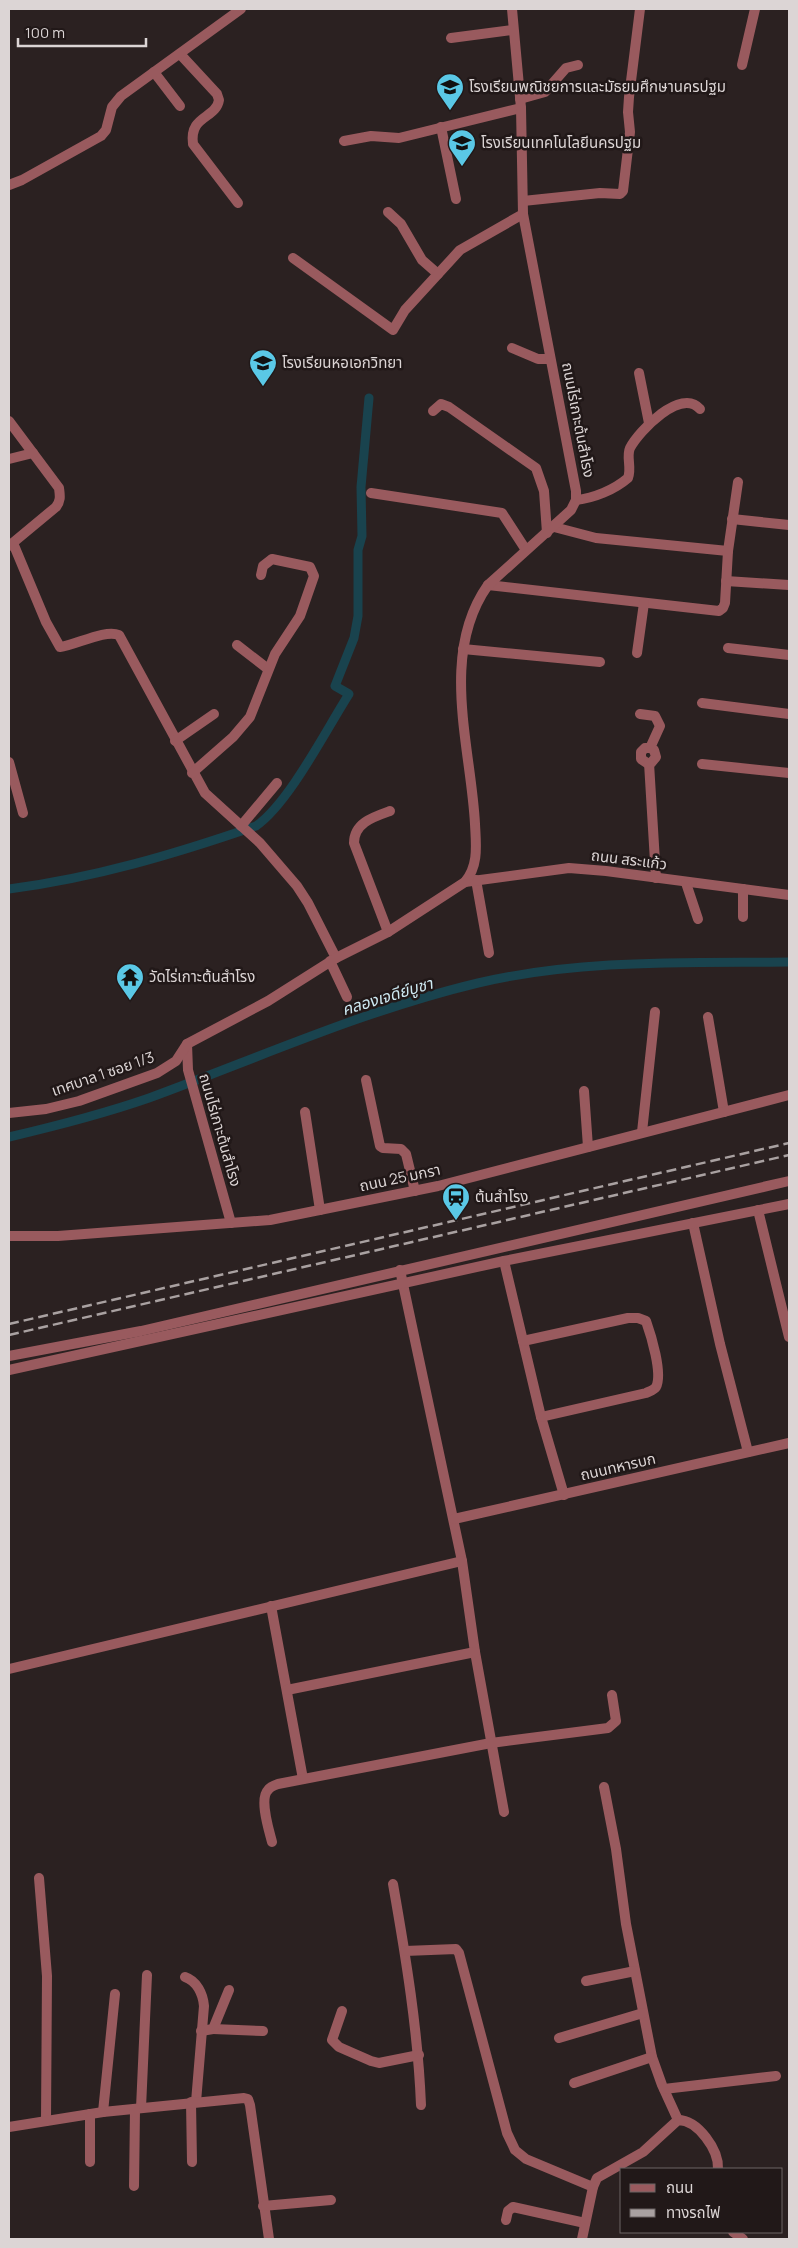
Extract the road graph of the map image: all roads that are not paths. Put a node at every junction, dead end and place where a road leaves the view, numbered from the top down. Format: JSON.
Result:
{"nodes":[{"id":1,"x":512,"y":9,"type":"edge"},
{"id":2,"x":640,"y":9,"type":"edge"},
{"id":3,"x":755,"y":9,"type":"edge"},
{"id":4,"x":236,"y":10,"type":"edge"},
{"id":5,"x":512,"y":30,"type":"junction"},
{"id":6,"x":451,"y":38,"type":"dead end"},
{"id":7,"x":180,"y":54,"type":"junction"},
{"id":8,"x":578,"y":65,"type":"dead end"},
{"id":9,"x":742,"y":65,"type":"dead end"},
{"id":10,"x":154,"y":72,"type":"junction"},
{"id":11,"x":520,"y":104,"type":"junction"},
{"id":12,"x":180,"y":106,"type":"dead end"},
{"id":13,"x":441,"y":127,"type":"junction"},
{"id":14,"x":344,"y":141,"type":"dead end"},
{"id":15,"x":9,"y":185,"type":"edge"},
{"id":16,"x":456,"y":199,"type":"dead end"},
{"id":17,"x":523,"y":201,"type":"junction"},
{"id":18,"x":238,"y":203,"type":"dead end"},
{"id":19,"x":388,"y":212,"type":"dead end"},
{"id":20,"x":523,"y":214,"type":"junction"},
{"id":21,"x":293,"y":258,"type":"dead end"},
{"id":22,"x":438,"y":274,"type":"junction"},
{"id":23,"x":512,"y":348,"type":"dead end"},
{"id":24,"x":550,"y":359,"type":"junction"},
{"id":25,"x":639,"y":373,"type":"dead end"},
{"id":26,"x":700,"y":409,"type":"dead end"},
{"id":27,"x":433,"y":411,"type":"dead end"},
{"id":28,"x":9,"y":421,"type":"edge"},
{"id":29,"x":649,"y":423,"type":"junction"},
{"id":30,"x":33,"y":453,"type":"junction"},
{"id":31,"x":9,"y":459,"type":"edge"},
{"id":32,"x":738,"y":482,"type":"dead end"},
{"id":33,"x":371,"y":493,"type":"dead end"},
{"id":34,"x":576,"y":500,"type":"junction"},
{"id":35,"x":732,"y":519,"type":"junction"},
{"id":36,"x":789,"y":525,"type":"edge"},
{"id":37,"x":551,"y":530,"type":"junction"},
{"id":38,"x":11,"y":545,"type":"edge"},
{"id":39,"x":526,"y":550,"type":"junction"},
{"id":40,"x":728,"y":551,"type":"junction"},
{"id":41,"x":261,"y":575,"type":"dead end"},
{"id":42,"x":726,"y":581,"type":"junction"},
{"id":43,"x":488,"y":585,"type":"junction"},
{"id":44,"x":789,"y":586,"type":"edge"},
{"id":45,"x":644,"y":603,"type":"junction"},
{"id":46,"x":237,"y":645,"type":"dead end"},
{"id":47,"x":463,"y":648,"type":"junction"},
{"id":48,"x":728,"y":648,"type":"dead end"},
{"id":49,"x":637,"y":653,"type":"dead end"},
{"id":50,"x":789,"y":655,"type":"edge"},
{"id":51,"x":600,"y":662,"type":"dead end"},
{"id":52,"x":268,"y":669,"type":"junction"},
{"id":53,"x":702,"y":704,"type":"dead end"},
{"id":54,"x":214,"y":714,"type":"dead end"},
{"id":55,"x":640,"y":714,"type":"dead end"},
{"id":56,"x":789,"y":714,"type":"edge"},
{"id":57,"x":175,"y":741,"type":"junction"},
{"id":58,"x":9,"y":762,"type":"edge"},
{"id":59,"x":702,"y":764,"type":"dead end"},
{"id":60,"x":192,"y":773,"type":"junction"},
{"id":61,"x":789,"y":773,"type":"edge"},
{"id":62,"x":277,"y":783,"type":"dead end"},
{"id":63,"x":390,"y":811,"type":"dead end"},
{"id":64,"x":23,"y":813,"type":"dead end"},
{"id":65,"x":245,"y":829,"type":"junction"},
{"id":66,"x":656,"y":878,"type":"junction"},
{"id":67,"x":471,"y":881,"type":"junction"},
{"id":68,"x":686,"y":883,"type":"junction"},
{"id":69,"x":743,"y":889,"type":"junction"},
{"id":70,"x":789,"y":895,"type":"edge"},
{"id":71,"x":743,"y":917,"type":"dead end"},
{"id":72,"x":698,"y":919,"type":"dead end"},
{"id":73,"x":388,"y":932,"type":"junction"},
{"id":74,"x":489,"y":953,"type":"dead end"},
{"id":75,"x":333,"y":959,"type":"junction"},
{"id":76,"x":347,"y":997,"type":"dead end"},
{"id":77,"x":655,"y":1012,"type":"dead end"},
{"id":78,"x":708,"y":1018,"type":"dead end"},
{"id":79,"x":187,"y":1044,"type":"junction"},
{"id":80,"x":366,"y":1080,"type":"dead end"},
{"id":81,"x":584,"y":1091,"type":"dead end"},
{"id":82,"x":789,"y":1095,"type":"edge"},
{"id":83,"x":306,"y":1112,"type":"dead end"},
{"id":84,"x":724,"y":1112,"type":"junction"},
{"id":85,"x":9,"y":1113,"type":"edge"},
{"id":86,"x":642,"y":1132,"type":"junction"},
{"id":87,"x":588,"y":1147,"type":"junction"},
{"id":88,"x":789,"y":1181,"type":"edge"},
{"id":89,"x":415,"y":1191,"type":"junction"},
{"id":90,"x":789,"y":1204,"type":"edge"},
{"id":91,"x":320,"y":1210,"type":"junction"},
{"id":92,"x":758,"y":1210,"type":"junction"},
{"id":93,"x":231,"y":1223,"type":"junction"},
{"id":94,"x":693,"y":1223,"type":"junction"},
{"id":95,"x":9,"y":1236,"type":"edge"},
{"id":96,"x":504,"y":1261,"type":"junction"},
{"id":97,"x":400,"y":1270,"type":"junction"},
{"id":98,"x":402,"y":1284,"type":"junction"},
{"id":99,"x":789,"y":1337,"type":"edge"},
{"id":100,"x":523,"y":1341,"type":"junction"},
{"id":101,"x":9,"y":1356,"type":"edge"},
{"id":102,"x":9,"y":1370,"type":"edge"},
{"id":103,"x":542,"y":1416,"type":"junction"},
{"id":104,"x":789,"y":1443,"type":"edge"},
{"id":105,"x":748,"y":1452,"type":"junction"},
{"id":106,"x":564,"y":1495,"type":"junction"},
{"id":107,"x":454,"y":1519,"type":"junction"},
{"id":108,"x":462,"y":1561,"type":"junction"},
{"id":109,"x":271,"y":1606,"type":"junction"},
{"id":110,"x":475,"y":1652,"type":"junction"},
{"id":111,"x":9,"y":1669,"type":"edge"},
{"id":112,"x":286,"y":1690,"type":"junction"},
{"id":113,"x":612,"y":1695,"type":"dead end"},
{"id":114,"x":492,"y":1743,"type":"junction"},
{"id":115,"x":303,"y":1779,"type":"junction"},
{"id":116,"x":604,"y":1787,"type":"dead end"},
{"id":117,"x":504,"y":1812,"type":"dead end"},
{"id":118,"x":272,"y":1842,"type":"dead end"},
{"id":119,"x":40,"y":1878,"type":"dead end"},
{"id":120,"x":393,"y":1884,"type":"dead end"},
{"id":121,"x":405,"y":1952,"type":"junction"},
{"id":122,"x":635,"y":1971,"type":"junction"},
{"id":123,"x":147,"y":1975,"type":"dead end"},
{"id":124,"x":185,"y":1977,"type":"dead end"},
{"id":125,"x":586,"y":1981,"type":"dead end"},
{"id":126,"x":229,"y":1990,"type":"dead end"},
{"id":127,"x":115,"y":1994,"type":"dead end"},
{"id":128,"x":342,"y":2011,"type":"dead end"},
{"id":129,"x":643,"y":2013,"type":"junction"},
{"id":130,"x":213,"y":2029,"type":"junction"},
{"id":131,"x":201,"y":2031,"type":"junction"},
{"id":132,"x":263,"y":2031,"type":"dead end"},
{"id":133,"x":559,"y":2038,"type":"dead end"},
{"id":134,"x":419,"y":2055,"type":"junction"},
{"id":135,"x":652,"y":2057,"type":"junction"},
{"id":136,"x":776,"y":2076,"type":"dead end"},
{"id":137,"x":574,"y":2083,"type":"dead end"},
{"id":138,"x":664,"y":2089,"type":"junction"},
{"id":139,"x":193,"y":2102,"type":"junction"},
{"id":140,"x":421,"y":2105,"type":"dead end"},
{"id":141,"x":138,"y":2108,"type":"junction"},
{"id":142,"x":103,"y":2112,"type":"junction"},
{"id":143,"x":90,"y":2114,"type":"junction"},
{"id":144,"x":678,"y":2120,"type":"junction"},
{"id":145,"x":46,"y":2121,"type":"junction"},
{"id":146,"x":9,"y":2126,"type":"edge"},
{"id":147,"x":90,"y":2162,"type":"dead end"},
{"id":148,"x":192,"y":2162,"type":"dead end"},
{"id":149,"x":718,"y":2168,"type":"edge"},
{"id":150,"x":134,"y":2186,"type":"dead end"},
{"id":151,"x":593,"y":2187,"type":"junction"},
{"id":152,"x":331,"y":2200,"type":"dead end"},
{"id":153,"x":263,"y":2206,"type":"junction"},
{"id":154,"x":506,"y":2220,"type":"dead end"},
{"id":155,"x":586,"y":2223,"type":"junction"},
{"id":156,"x":269,"y":2239,"type":"edge"},
{"id":157,"x":582,"y":2239,"type":"edge"}],
"edges":[{"from":1,"to":5,"type":"street","name":"ถนนไร่เกาะต้นสำโรง"},
{"from":2,"to":17,"type":"street"},
{"from":3,"to":9,"type":"street"},
{"from":4,"to":7,"type":"street"},
{"from":5,"to":6,"type":"street"},
{"from":5,"to":11,"type":"street","name":"ถนนไร่เกาะต้นสำโรง"},
{"from":7,"to":10,"type":"street"},
{"from":7,"to":18,"type":"street"},
{"from":8,"to":11,"type":"street"},
{"from":10,"to":12,"type":"street"},
{"from":10,"to":15,"type":"street"},
{"from":11,"to":13,"type":"street"},
{"from":11,"to":17,"type":"street","name":"ถนนไร่เกาะต้นสำโรง"},
{"from":13,"to":14,"type":"street"},
{"from":13,"to":16,"type":"street"},
{"from":17,"to":20,"type":"street","name":"ถนนไร่เกาะต้นสำโรง"},
{"from":19,"to":22,"type":"street"},
{"from":20,"to":22,"type":"street"},
{"from":20,"to":24,"type":"street","name":"ถนนไร่เกาะต้นสำโรง"},
{"from":21,"to":22,"type":"street"},
{"from":23,"to":24,"type":"street"},
{"from":24,"to":34,"type":"street","name":"ถนนไร่เกาะต้นสำโรง"},
{"from":25,"to":29,"type":"street"},
{"from":26,"to":29,"type":"street"},
{"from":27,"to":37,"type":"street"},
{"from":28,"to":30,"type":"street"},
{"from":29,"to":34,"type":"street"},
{"from":30,"to":31,"type":"street"},
{"from":30,"to":38,"type":"street"},
{"from":32,"to":35,"type":"street"},
{"from":33,"to":39,"type":"street"},
{"from":34,"to":37,"type":"street","name":"ถนนไร่เกาะต้นสำโรง"},
{"from":35,"to":36,"type":"street"},
{"from":35,"to":40,"type":"street"},
{"from":37,"to":39,"type":"street","name":"ถนนไร่เกาะต้นสำโรง"},
{"from":37,"to":40,"type":"street"},
{"from":38,"to":57,"type":"street"},
{"from":39,"to":43,"type":"street","name":"ถนนไร่เกาะต้นสำโรง"},
{"from":40,"to":42,"type":"street"},
{"from":41,"to":52,"type":"street"},
{"from":42,"to":44,"type":"street"},
{"from":42,"to":45,"type":"street"},
{"from":43,"to":45,"type":"street"},
{"from":43,"to":47,"type":"street","name":"ถนนไร่เกาะต้นสำโรง"},
{"from":45,"to":49,"type":"street"},
{"from":46,"to":52,"type":"street"},
{"from":47,"to":51,"type":"street"},
{"from":47,"to":67,"type":"street","name":"ถนนไร่เกาะต้นสำโรง"},
{"from":48,"to":50,"type":"street"},
{"from":52,"to":60,"type":"street"},
{"from":53,"to":56,"type":"street"},
{"from":54,"to":57,"type":"street"},
{"from":55,"to":66,"type":"street"},
{"from":57,"to":60,"type":"street"},
{"from":58,"to":64,"type":"street"},
{"from":59,"to":61,"type":"street"},
{"from":60,"to":65,"type":"street"},
{"from":62,"to":65,"type":"street"},
{"from":63,"to":73,"type":"street"},
{"from":65,"to":75,"type":"street"},
{"from":66,"to":67,"type":"street","name":"ถนน สระแก้ว"},
{"from":66,"to":68,"type":"street","name":"ถนน สระแก้ว"},
{"from":67,"to":73,"type":"street"},
{"from":67,"to":74,"type":"street"},
{"from":68,"to":69,"type":"street","name":"ถนน สระแก้ว"},
{"from":68,"to":72,"type":"street"},
{"from":69,"to":70,"type":"street","name":"ถนน สระแก้ว"},
{"from":69,"to":71,"type":"street"},
{"from":73,"to":75,"type":"street"},
{"from":75,"to":76,"type":"street"},
{"from":75,"to":79,"type":"street"},
{"from":77,"to":86,"type":"street"},
{"from":78,"to":84,"type":"street"},
{"from":79,"to":85,"type":"street","name":"เทศบาล 1 ซอย 1/3"},
{"from":79,"to":93,"type":"street","name":"ถนนไร่เกาะต้นสำโรง"},
{"from":80,"to":89,"type":"street"},
{"from":81,"to":87,"type":"street"},
{"from":82,"to":84,"type":"street","name":"ถนน 25 มกรา"},
{"from":83,"to":91,"type":"street"},
{"from":84,"to":86,"type":"street","name":"ถนน 25 มกรา"},
{"from":86,"to":87,"type":"street","name":"ถนน 25 มกรา"},
{"from":87,"to":89,"type":"street","name":"ถนน 25 มกรา"},
{"from":88,"to":97,"type":"street"},
{"from":89,"to":91,"type":"street","name":"ถนน 25 มกรา"},
{"from":90,"to":92,"type":"street"},
{"from":91,"to":93,"type":"street","name":"ถนน 25 มกรา"},
{"from":92,"to":94,"type":"street"},
{"from":92,"to":99,"type":"street"},
{"from":93,"to":95,"type":"street","name":"ถนน 25 มกรา"},
{"from":94,"to":96,"type":"street"},
{"from":94,"to":105,"type":"street"},
{"from":96,"to":98,"type":"street"},
{"from":96,"to":100,"type":"street"},
{"from":97,"to":98,"type":"street"},
{"from":97,"to":101,"type":"street"},
{"from":98,"to":102,"type":"street"},
{"from":98,"to":107,"type":"street"},
{"from":100,"to":103,"type":"street"},
{"from":100,"to":103,"type":"street"},
{"from":103,"to":106,"type":"street"},
{"from":104,"to":105,"type":"street","name":"ถนนทหารบก"},
{"from":105,"to":106,"type":"street","name":"ถนนทหารบก"},
{"from":106,"to":107,"type":"street","name":"ถนนทหารบก"},
{"from":107,"to":108,"type":"street"},
{"from":108,"to":109,"type":"street"},
{"from":108,"to":110,"type":"street"},
{"from":109,"to":111,"type":"street"},
{"from":109,"to":112,"type":"street"},
{"from":110,"to":112,"type":"street"},
{"from":110,"to":114,"type":"street"},
{"from":112,"to":115,"type":"street"},
{"from":113,"to":114,"type":"street"},
{"from":114,"to":115,"type":"street"},
{"from":114,"to":117,"type":"street"},
{"from":115,"to":118,"type":"street"},
{"from":116,"to":122,"type":"street"},
{"from":119,"to":145,"type":"street"},
{"from":120,"to":121,"type":"street"},
{"from":121,"to":134,"type":"street"},
{"from":121,"to":151,"type":"street"},
{"from":122,"to":125,"type":"street"},
{"from":122,"to":129,"type":"street"},
{"from":123,"to":141,"type":"street"},
{"from":124,"to":131,"type":"street"},
{"from":126,"to":130,"type":"street"},
{"from":127,"to":142,"type":"street"},
{"from":128,"to":134,"type":"street"},
{"from":129,"to":133,"type":"street"},
{"from":129,"to":135,"type":"street"},
{"from":130,"to":131,"type":"street"},
{"from":130,"to":132,"type":"street"},
{"from":131,"to":139,"type":"street"},
{"from":134,"to":140,"type":"street"},
{"from":135,"to":137,"type":"street"},
{"from":135,"to":138,"type":"street"},
{"from":136,"to":138,"type":"street"},
{"from":138,"to":144,"type":"street"},
{"from":139,"to":141,"type":"street"},
{"from":139,"to":148,"type":"street"},
{"from":139,"to":153,"type":"street"},
{"from":141,"to":142,"type":"street"},
{"from":141,"to":150,"type":"street"},
{"from":142,"to":143,"type":"street"},
{"from":143,"to":145,"type":"street"},
{"from":143,"to":147,"type":"street"},
{"from":144,"to":149,"type":"street"},
{"from":144,"to":151,"type":"street"},
{"from":145,"to":146,"type":"street"},
{"from":151,"to":155,"type":"street"},
{"from":152,"to":153,"type":"street"},
{"from":153,"to":156,"type":"street"},
{"from":154,"to":155,"type":"street"},
{"from":155,"to":157,"type":"street"}]}
